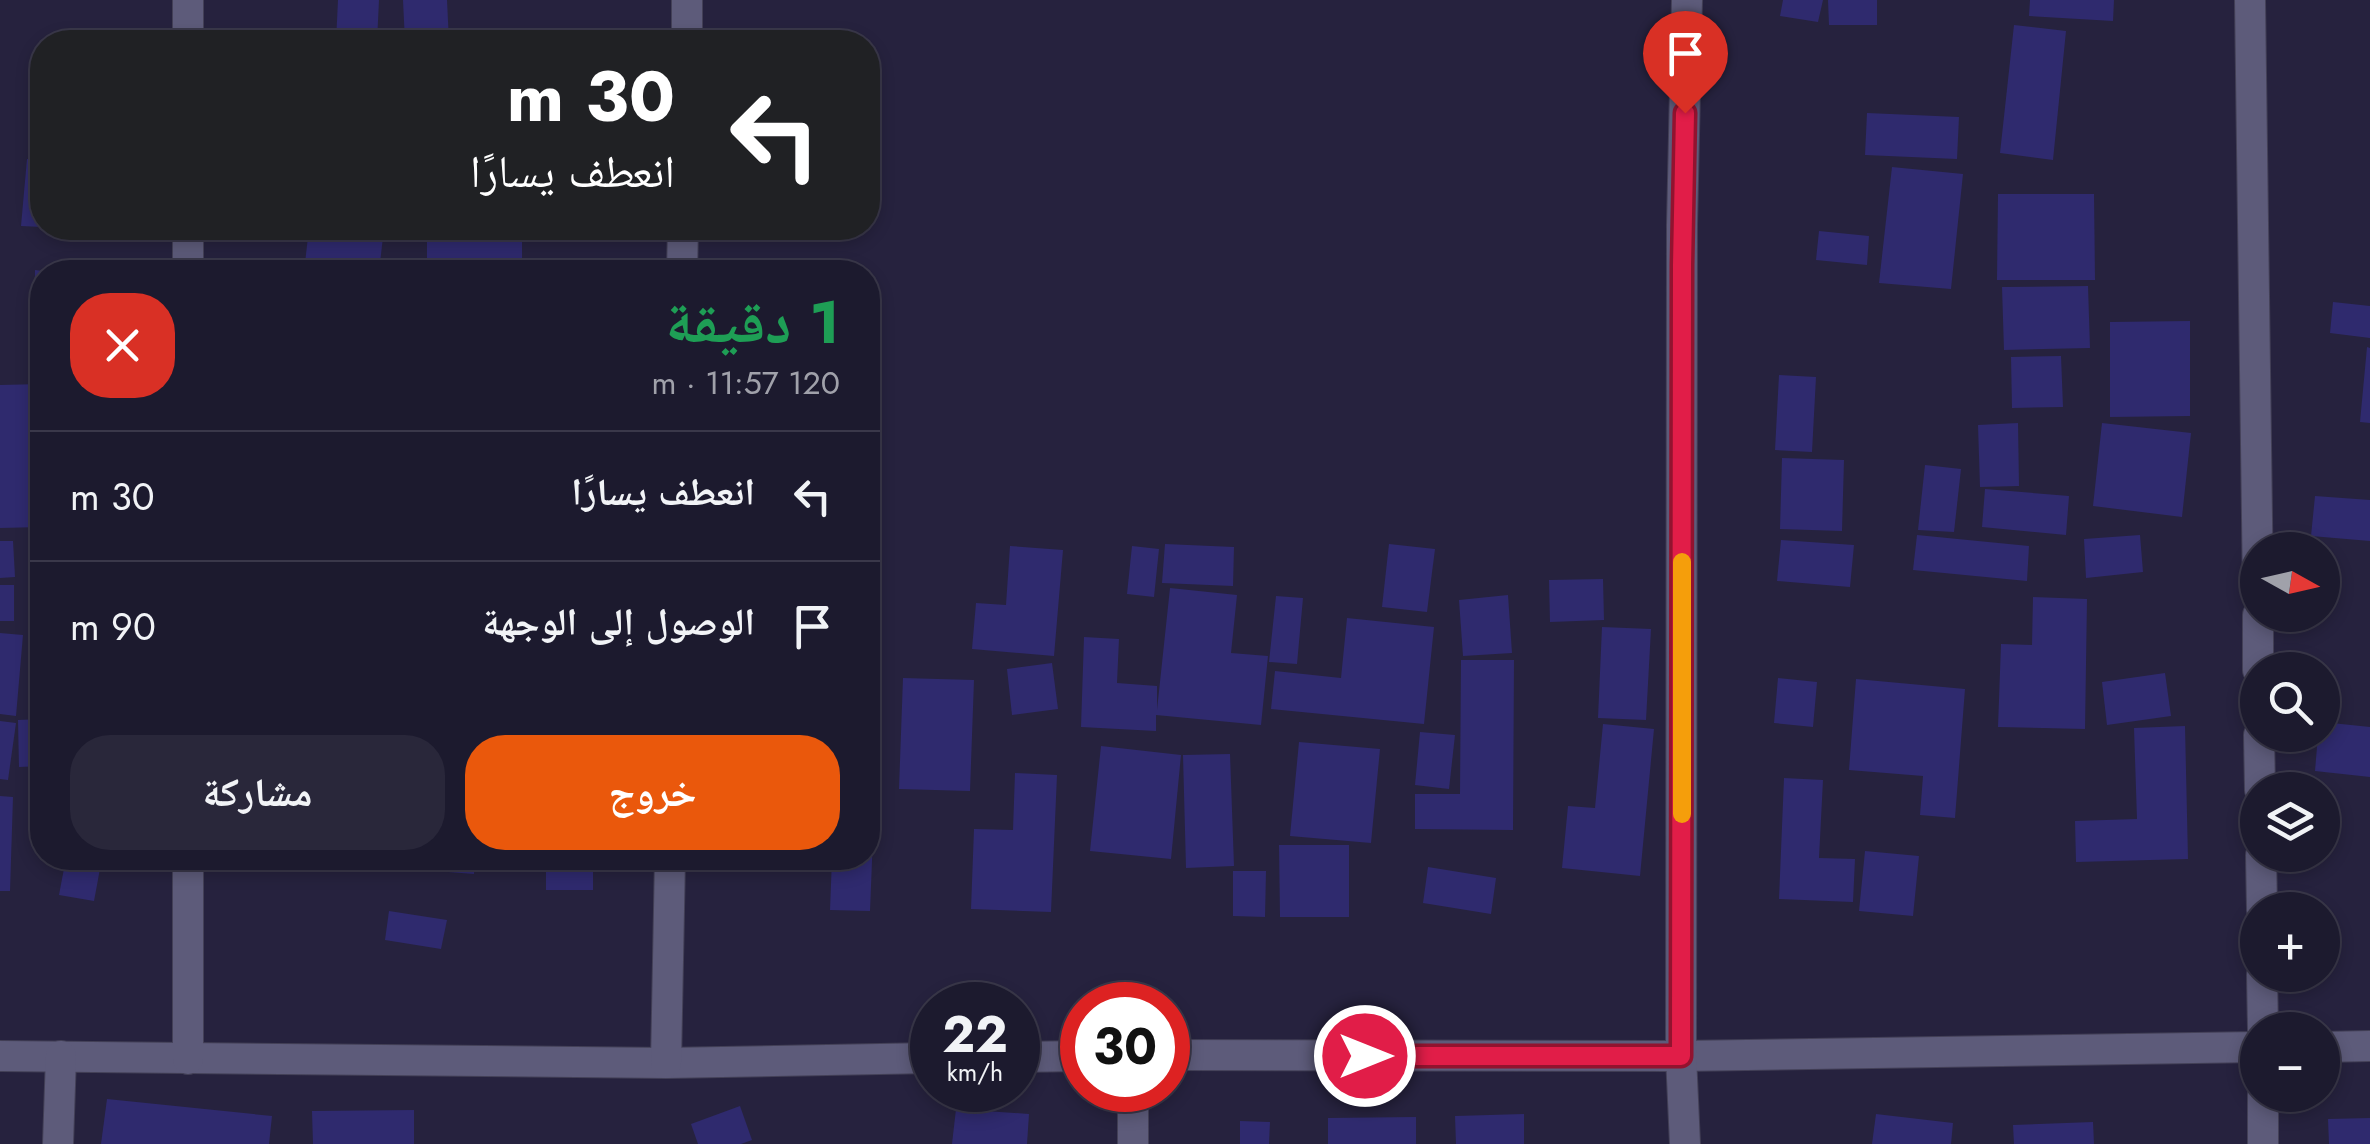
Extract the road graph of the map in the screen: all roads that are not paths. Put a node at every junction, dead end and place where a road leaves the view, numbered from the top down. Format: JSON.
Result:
{"nodes":[{"id":1,"x":188,"y":0,"type":"edge"},
{"id":2,"x":688,"y":0,"type":"edge"},
{"id":3,"x":1688,"y":0,"type":"edge"},
{"id":4,"x":2250,"y":0,"type":"edge"},
{"id":5,"x":188,"y":30,"type":"edge"},
{"id":6,"x":687,"y":30,"type":"edge"},
{"id":7,"x":2257,"y":532,"type":"edge"},
{"id":8,"x":188,"y":870,"type":"edge"},
{"id":9,"x":670,"y":870,"type":"edge"},
{"id":10,"x":2370,"y":1046,"type":"edge"},
{"id":11,"x":2240,"y":1047,"type":"edge"},
{"id":12,"x":2340,"y":1047,"type":"edge"},
{"id":13,"x":1190,"y":1055,"type":"edge"},
{"id":14,"x":0,"y":1056,"type":"edge"},
{"id":15,"x":61,"y":1056,"type":"junction"},
{"id":16,"x":1681,"y":1056,"type":"junction"},
{"id":17,"x":910,"y":1058,"type":"edge"},
{"id":18,"x":188,"y":1059,"type":"junction"},
{"id":19,"x":666,"y":1063,"type":"junction"},
{"id":20,"x":1133,"y":1112,"type":"edge"},
{"id":21,"x":2263,"y":1112,"type":"edge"},
{"id":22,"x":58,"y":1144,"type":"edge"},
{"id":23,"x":1133,"y":1144,"type":"edge"},
{"id":24,"x":1684,"y":1144,"type":"edge"},
{"id":25,"x":2263,"y":1144,"type":"edge"}],
"edges":[{"from":1,"to":5,"type":"street"},
{"from":2,"to":6,"type":"street"},
{"from":3,"to":16,"type":"street"},
{"from":4,"to":7,"type":"street"},
{"from":8,"to":18,"type":"street"},
{"from":9,"to":19,"type":"street"},
{"from":10,"to":12,"type":"street"},
{"from":11,"to":16,"type":"street"},
{"from":13,"to":16,"type":"street"},
{"from":14,"to":15,"type":"street"},
{"from":15,"to":18,"type":"street"},
{"from":15,"to":22,"type":"street"},
{"from":16,"to":24,"type":"street"},
{"from":17,"to":19,"type":"street"},
{"from":18,"to":19,"type":"street"},
{"from":20,"to":23,"type":"street"},
{"from":21,"to":25,"type":"street"}]}
